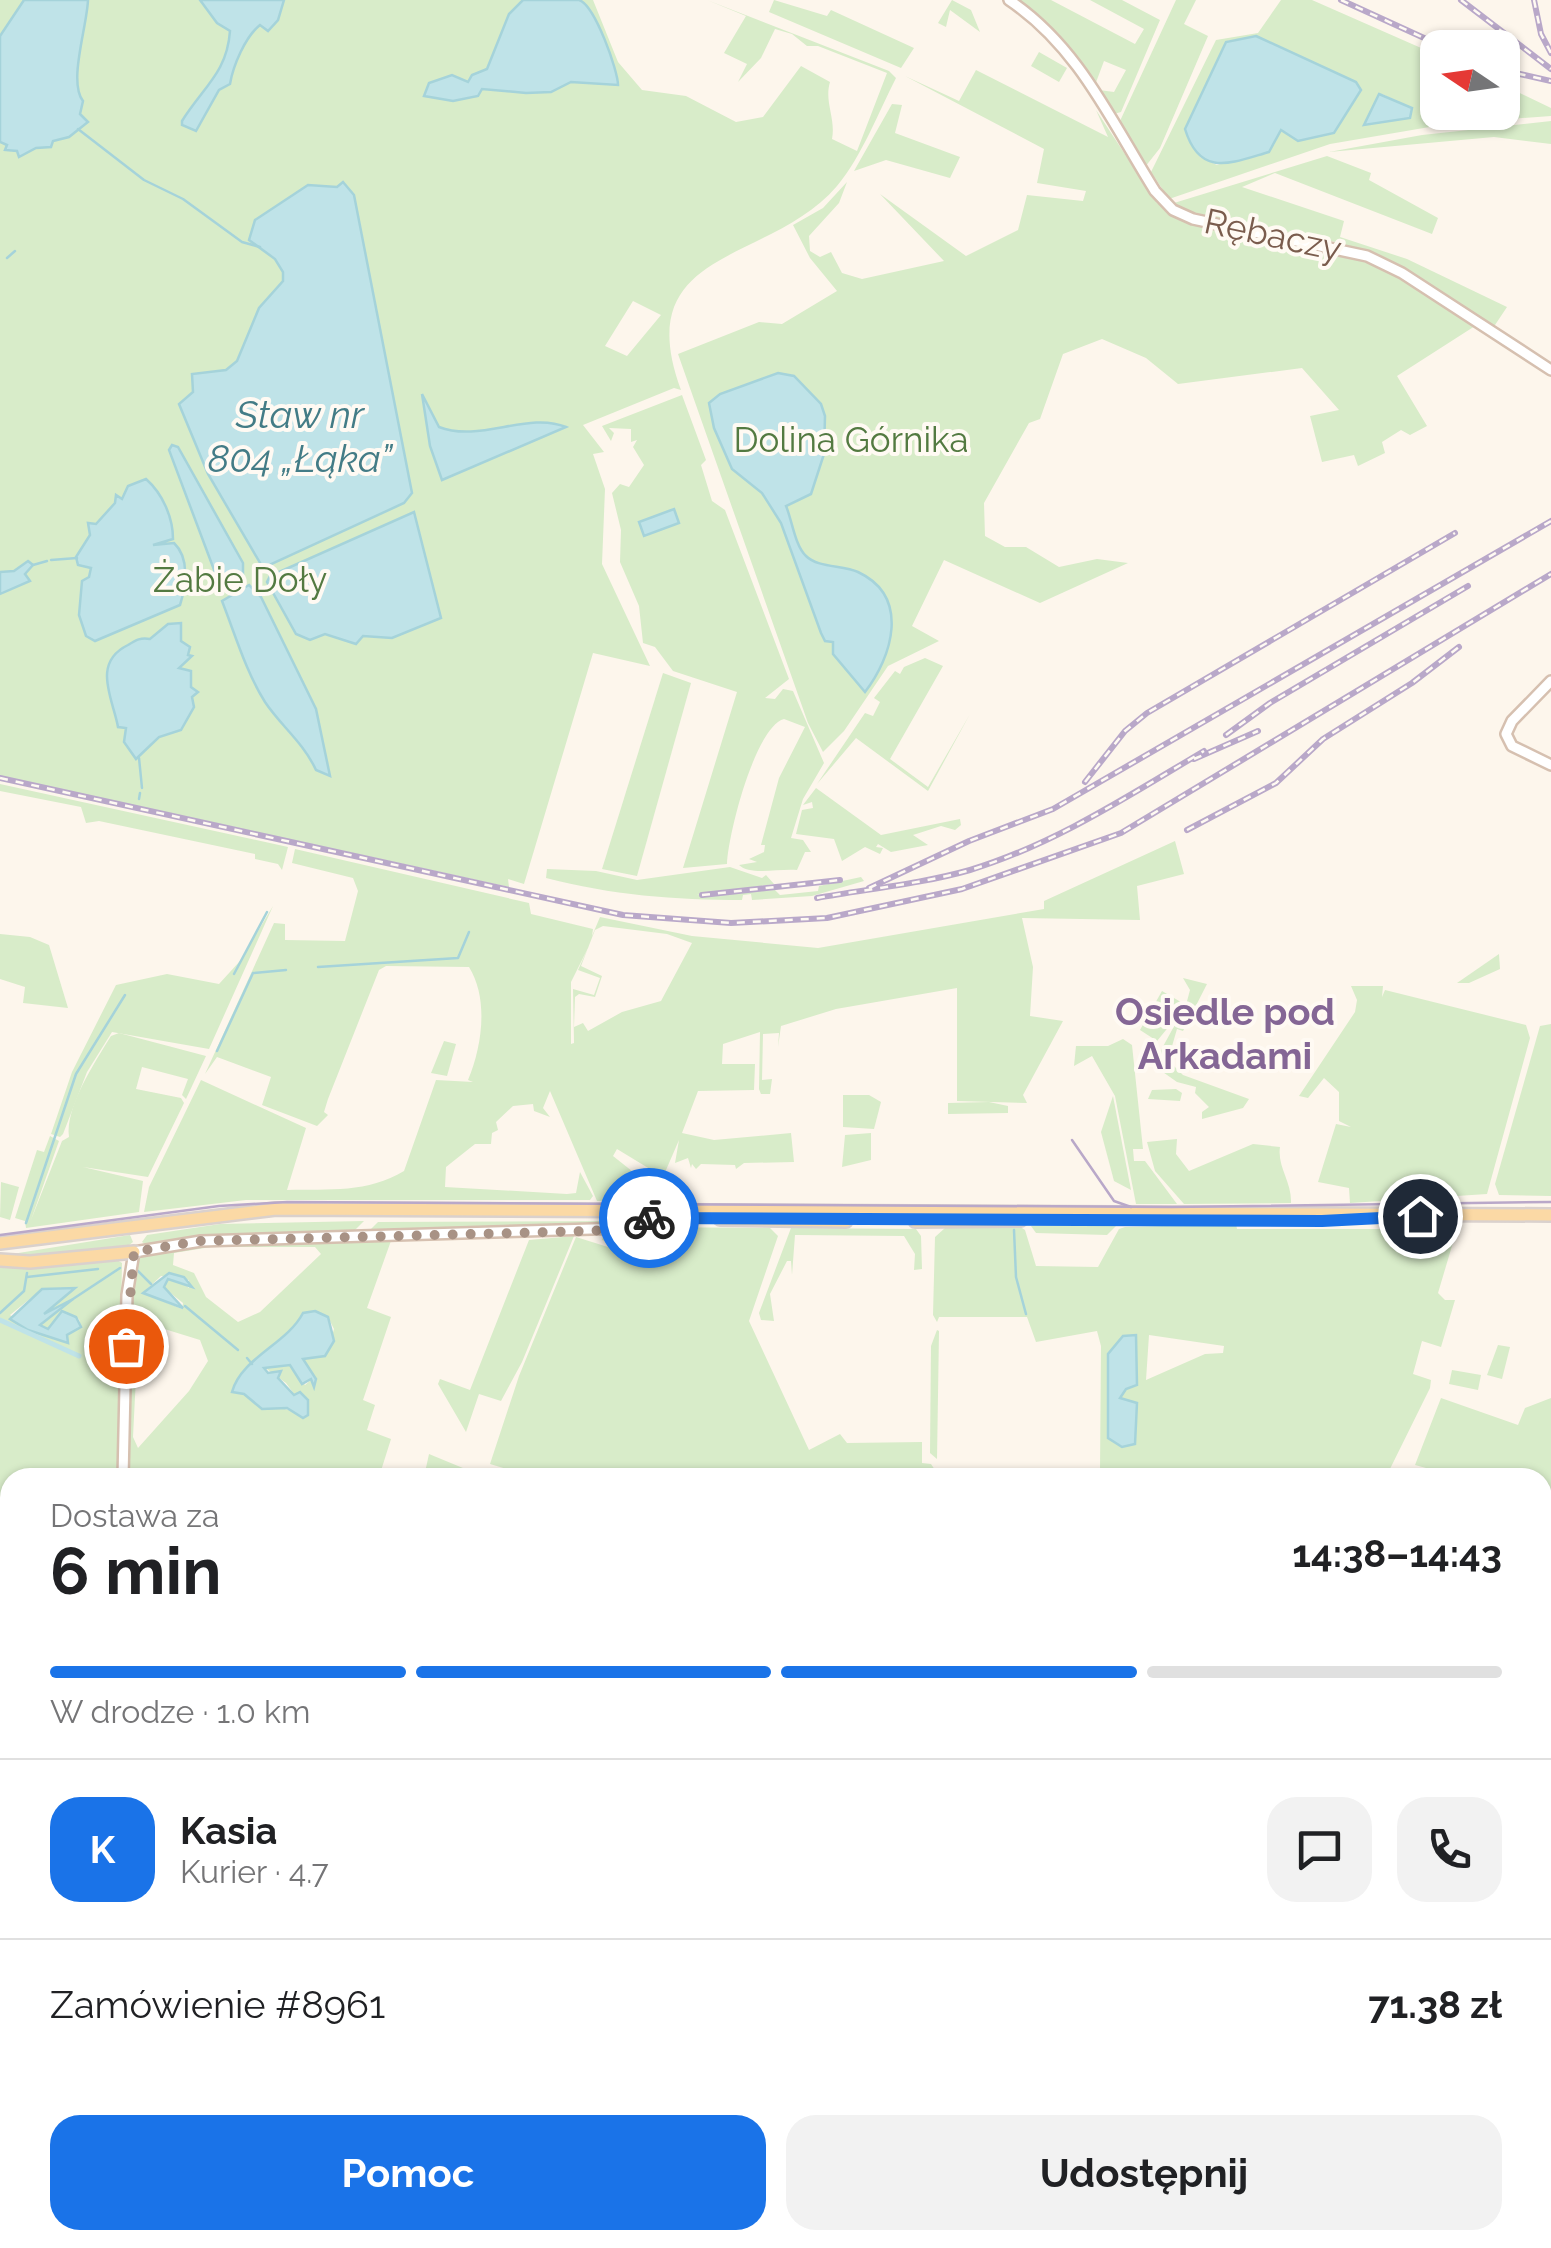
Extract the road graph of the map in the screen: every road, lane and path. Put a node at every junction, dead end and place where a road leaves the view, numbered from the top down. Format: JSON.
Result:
{"nodes":[{"id":1,"x":1009,"y":0,"type":"edge"},
{"id":2,"x":1551,"y":370,"type":"edge"},
{"id":3,"x":1551,"y":681,"type":"edge"},
{"id":4,"x":1551,"y":765,"type":"edge"},
{"id":5,"x":639,"y":1214,"type":"junction"},
{"id":6,"x":677,"y":1215,"type":"junction"},
{"id":7,"x":1420,"y":1216,"type":"junction"},
{"id":8,"x":1551,"y":1216,"type":"edge"},
{"id":9,"x":0,"y":1246,"type":"edge"},
{"id":10,"x":134,"y":1252,"type":"junction"},
{"id":11,"x":0,"y":1260,"type":"edge"},
{"id":12,"x":124,"y":1468,"type":"edge"}],
"edges":[{"from":1,"to":2,"type":"street","name":"Rębaczy"},
{"from":3,"to":4,"type":"street"},
{"from":5,"to":6,"type":"main road"},
{"from":5,"to":9,"type":"main road"},
{"from":5,"to":10,"type":"street"},
{"from":6,"to":7,"type":"main road"},
{"from":6,"to":7,"type":"main road"},
{"from":7,"to":8,"type":"main road"},
{"from":10,"to":11,"type":"main road"},
{"from":10,"to":12,"type":"street"}]}
